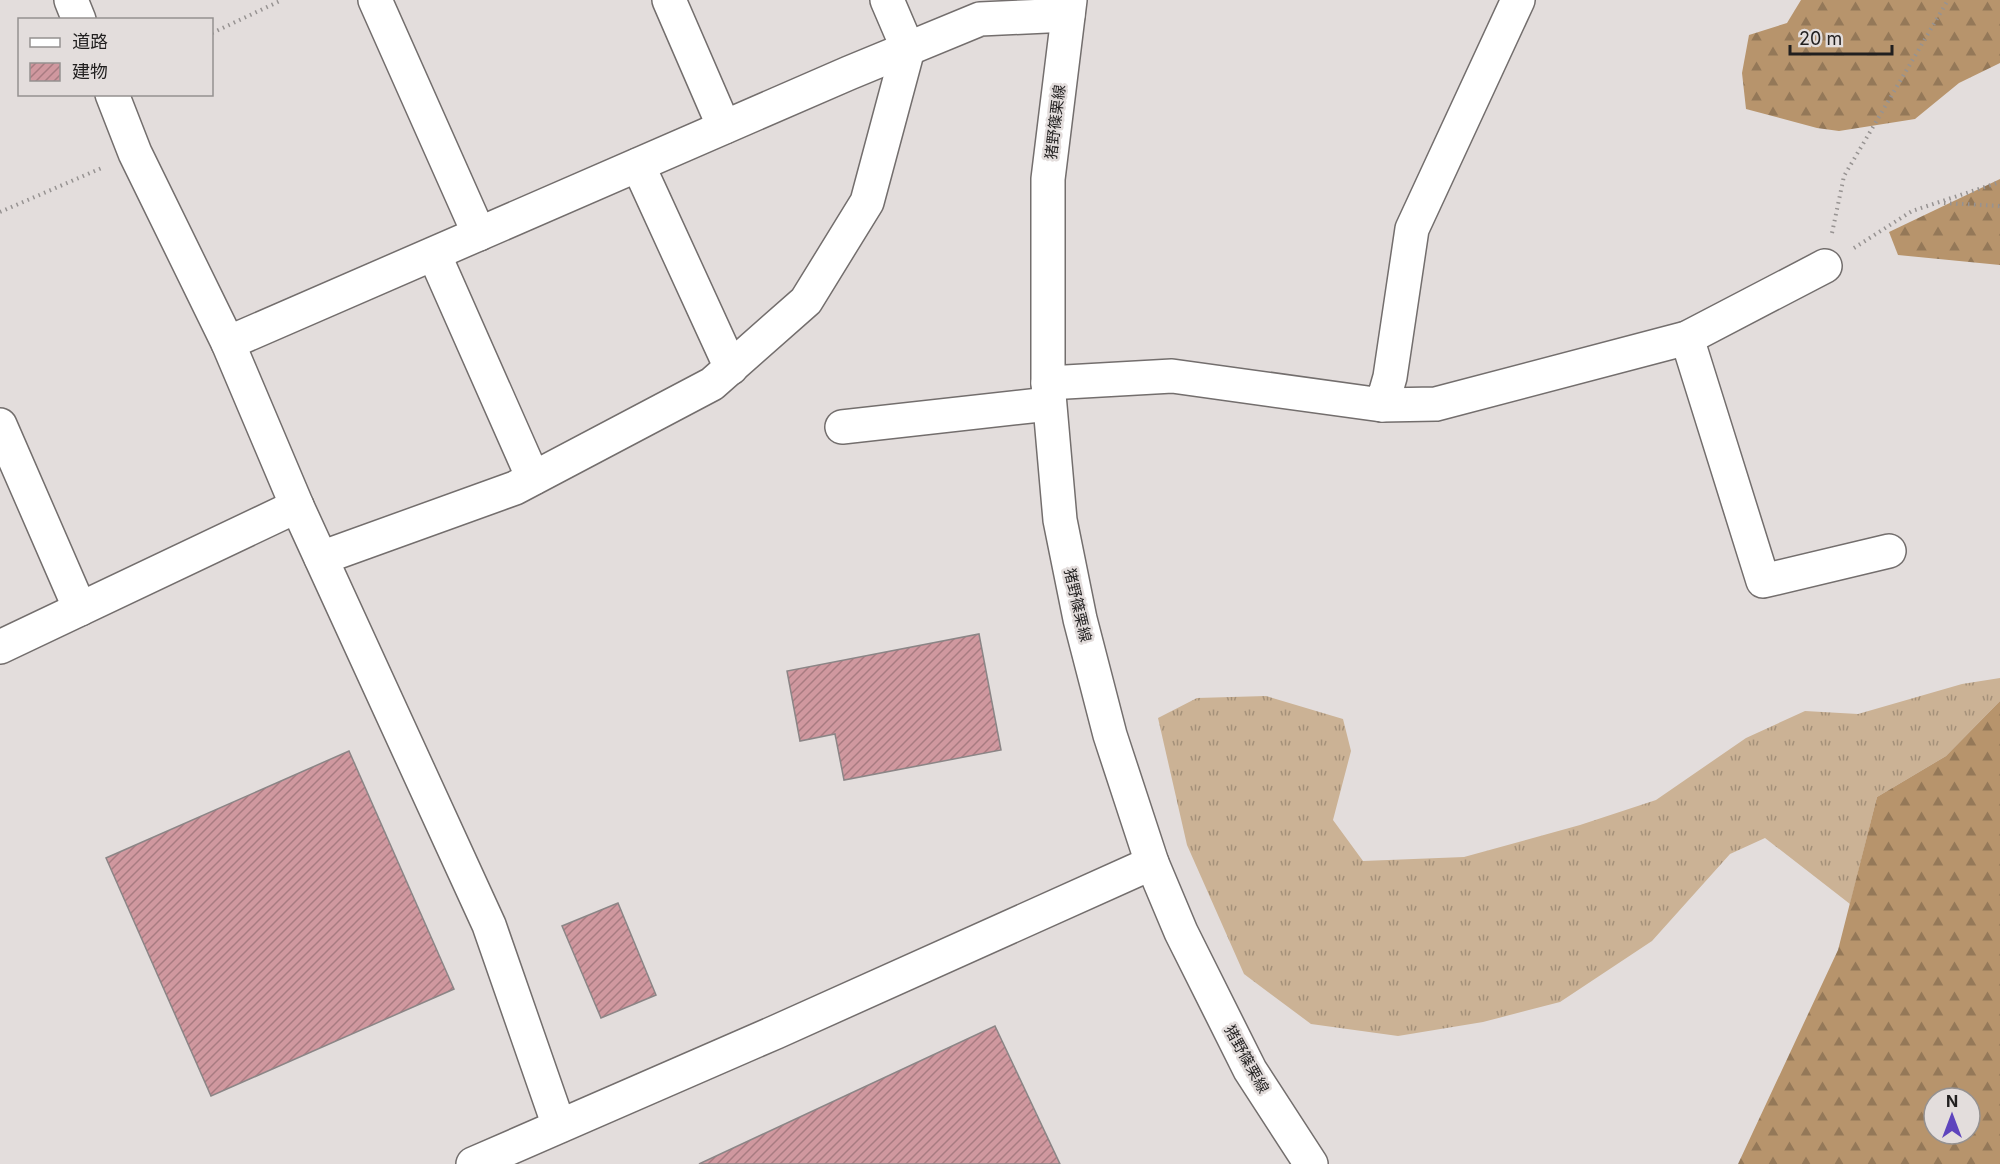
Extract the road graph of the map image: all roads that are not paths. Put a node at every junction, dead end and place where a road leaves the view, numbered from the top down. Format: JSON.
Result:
{"nodes":[{"id":1,"x":71,"y":0,"type":"edge"},
{"id":2,"x":375,"y":0,"type":"edge"},
{"id":3,"x":669,"y":0,"type":"edge"},
{"id":4,"x":887,"y":0,"type":"edge"},
{"id":5,"x":1518,"y":0,"type":"edge"},
{"id":6,"x":1069,"y":8,"type":"edge"},
{"id":7,"x":78,"y":18,"type":"edge"},
{"id":8,"x":908,"y":49,"type":"junction"},
{"id":9,"x":113,"y":96,"type":"edge"},
{"id":10,"x":724,"y":127,"type":"junction"},
{"id":11,"x":638,"y":165,"type":"junction"},
{"id":12,"x":479,"y":234,"type":"junction"},
{"id":13,"x":434,"y":254,"type":"junction"},
{"id":14,"x":1825,"y":266,"type":"road end"},
{"id":15,"x":1687,"y":338,"type":"junction"},
{"id":16,"x":228,"y":343,"type":"junction"},
{"id":17,"x":730,"y":368,"type":"junction"},
{"id":18,"x":1049,"y":393,"type":"junction"},
{"id":19,"x":1382,"y":405,"type":"junction"},
{"id":20,"x":0,"y":425,"type":"edge"},
{"id":21,"x":842,"y":427,"type":"dead end"},
{"id":22,"x":533,"y":478,"type":"junction"},
{"id":23,"x":297,"y":506,"type":"junction"},
{"id":24,"x":1889,"y":551,"type":"dead end"},
{"id":25,"x":321,"y":558,"type":"junction"},
{"id":26,"x":80,"y":609,"type":"junction"},
{"id":27,"x":0,"y":647,"type":"edge"},
{"id":28,"x":1152,"y":863,"type":"junction"},
{"id":29,"x":560,"y":1126,"type":"junction"},
{"id":30,"x":473,"y":1164,"type":"edge"},
{"id":31,"x":1311,"y":1164,"type":"edge"}],
"edges":[{"from":1,"to":7,"type":"street"},
{"from":2,"to":12,"type":"street"},
{"from":3,"to":10,"type":"street"},
{"from":4,"to":8,"type":"street"},
{"from":5,"to":19,"type":"street"},
{"from":6,"to":8,"type":"street"},
{"from":6,"to":18,"type":"street","name":"猪野篠栗線"},
{"from":8,"to":10,"type":"street"},
{"from":8,"to":17,"type":"street"},
{"from":9,"to":16,"type":"street"},
{"from":10,"to":11,"type":"street"},
{"from":11,"to":12,"type":"street"},
{"from":11,"to":17,"type":"street"},
{"from":12,"to":13,"type":"street"},
{"from":13,"to":16,"type":"street"},
{"from":13,"to":22,"type":"street"},
{"from":14,"to":15,"type":"street"},
{"from":15,"to":19,"type":"street"},
{"from":15,"to":24,"type":"street"},
{"from":16,"to":23,"type":"street"},
{"from":17,"to":22,"type":"street"},
{"from":18,"to":19,"type":"street"},
{"from":18,"to":21,"type":"street"},
{"from":18,"to":28,"type":"street","name":"猪野篠栗線"},
{"from":20,"to":26,"type":"street"},
{"from":22,"to":25,"type":"street"},
{"from":23,"to":25,"type":"street"},
{"from":23,"to":26,"type":"street"},
{"from":25,"to":29,"type":"street"},
{"from":26,"to":27,"type":"street"},
{"from":28,"to":29,"type":"street"},
{"from":28,"to":31,"type":"street","name":"猪野篠栗線"},
{"from":29,"to":30,"type":"street"}]}
